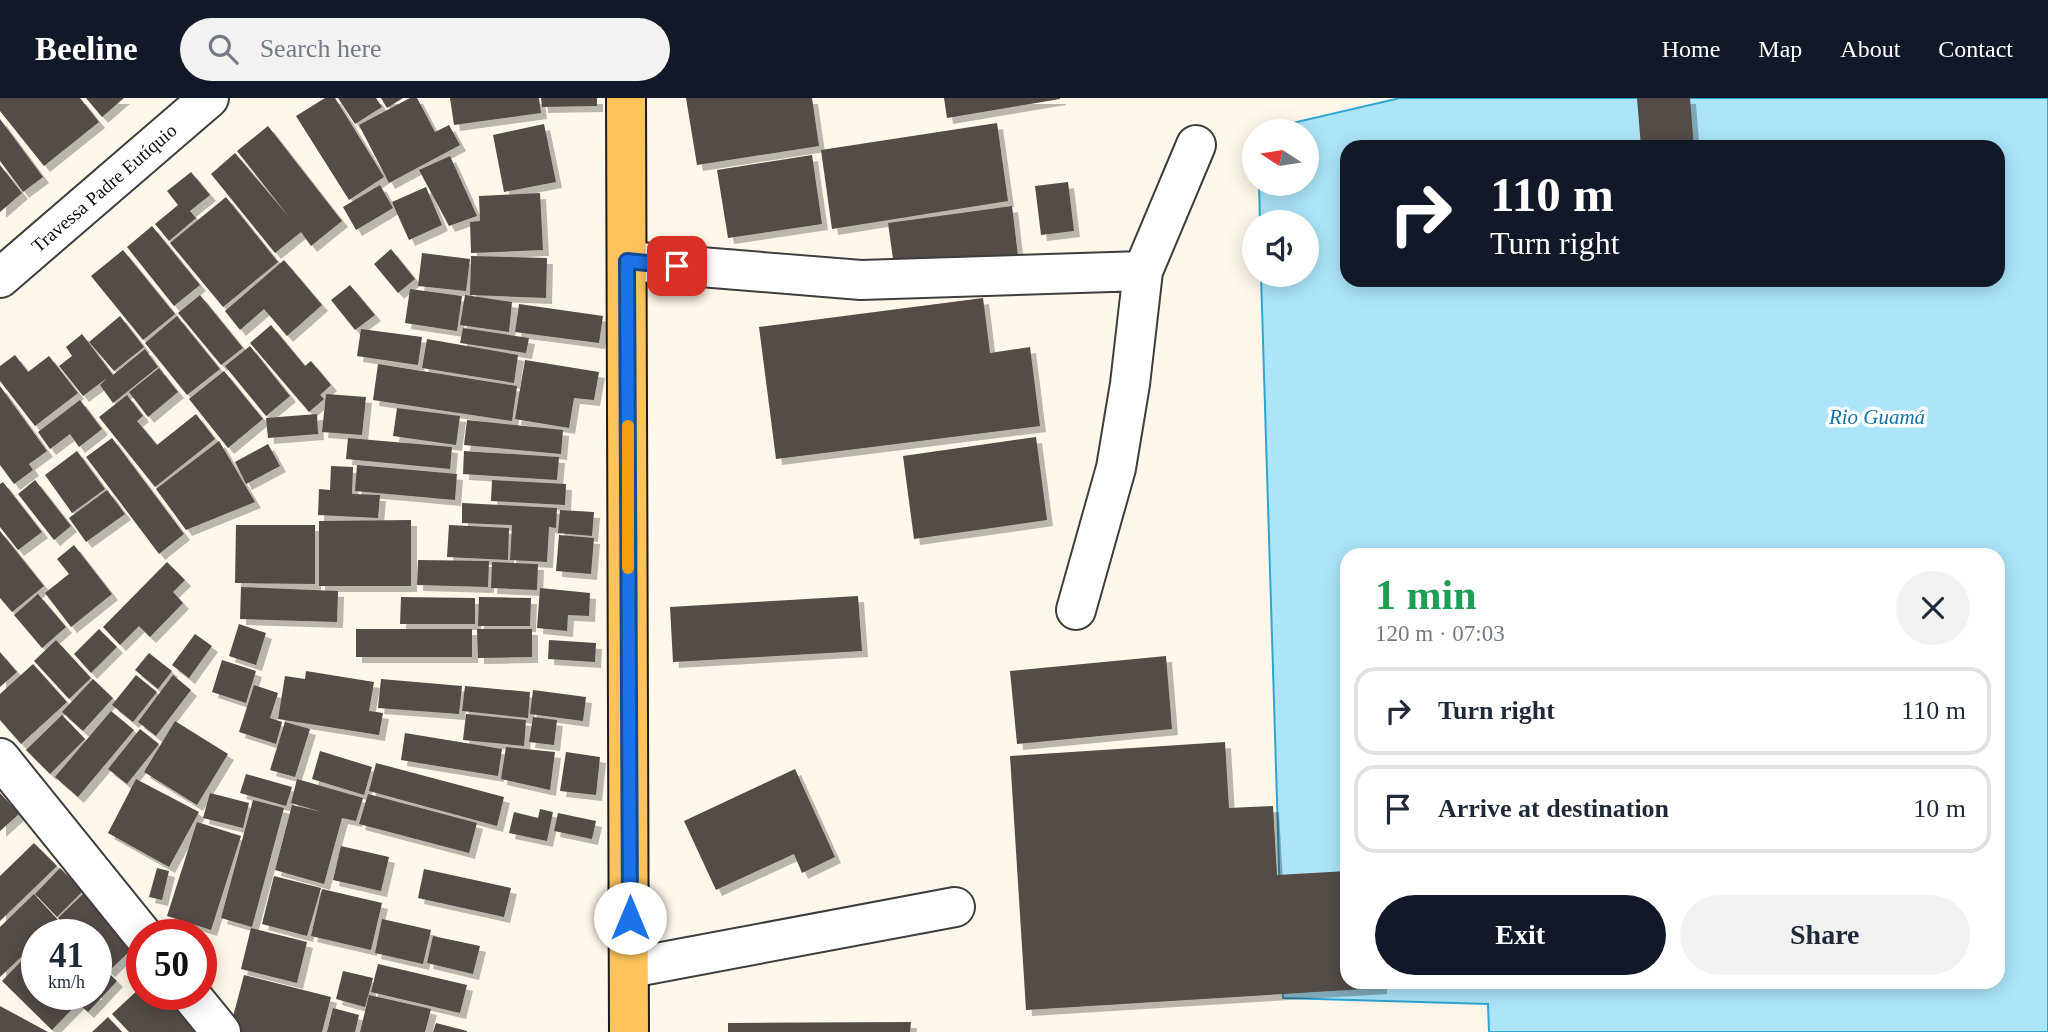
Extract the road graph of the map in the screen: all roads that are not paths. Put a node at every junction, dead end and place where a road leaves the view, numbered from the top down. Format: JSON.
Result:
{"nodes":[{"id":1,"x":209,"y":98,"type":"edge"},
{"id":2,"x":626,"y":98,"type":"edge"},
{"id":3,"x":1196,"y":145,"type":"dead end"},
{"id":4,"x":627,"y":261,"type":"junction"},
{"id":5,"x":1143,"y":271,"type":"junction"},
{"id":6,"x":0,"y":278,"type":"edge"},
{"id":7,"x":1076,"y":610,"type":"dead end"},
{"id":8,"x":0,"y":758,"type":"edge"},
{"id":9,"x":955,"y":907,"type":"dead end"},
{"id":10,"x":130,"y":919,"type":"edge"},
{"id":11,"x":630,"y":968,"type":"junction"},
{"id":12,"x":203,"y":1010,"type":"edge"},
{"id":13,"x":221,"y":1032,"type":"edge"},
{"id":14,"x":629,"y":1032,"type":"edge"}],
"edges":[{"from":1,"to":6,"type":"street","name":"Travessa Padre Eutíquio"},
{"from":2,"to":4,"type":"main road"},
{"from":3,"to":5,"type":"street"},
{"from":4,"to":5,"type":"street"},
{"from":4,"to":11,"type":"main road"},
{"from":5,"to":7,"type":"street"},
{"from":8,"to":10,"type":"street"},
{"from":9,"to":11,"type":"street"},
{"from":11,"to":14,"type":"main road"},
{"from":12,"to":13,"type":"street"}]}
